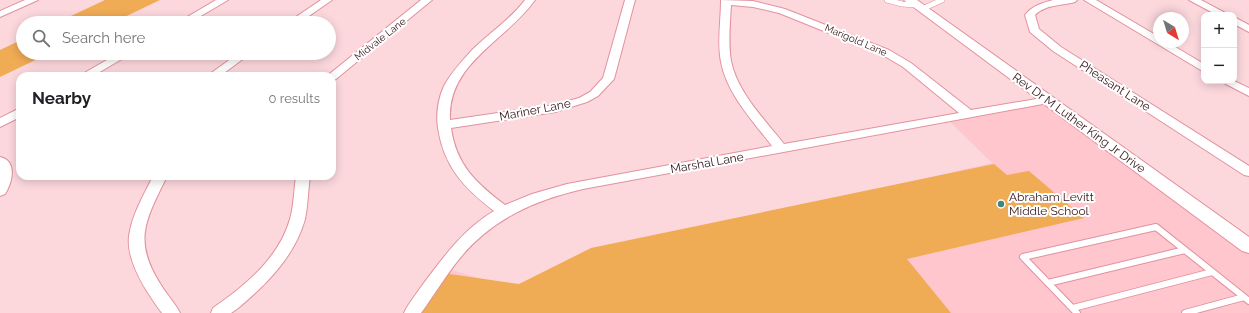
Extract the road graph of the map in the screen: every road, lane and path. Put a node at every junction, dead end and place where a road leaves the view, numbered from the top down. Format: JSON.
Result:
{"nodes":[{"id":1,"x":33,"y":0,"type":"edge"},
{"id":2,"x":223,"y":0,"type":"edge"},
{"id":3,"x":327,"y":0,"type":"edge"},
{"id":4,"x":427,"y":0,"type":"edge"},
{"id":5,"x":530,"y":0,"type":"edge"},
{"id":6,"x":630,"y":0,"type":"edge"},
{"id":7,"x":887,"y":0,"type":"edge"},
{"id":8,"x":942,"y":0,"type":"edge"},
{"id":9,"x":1072,"y":0,"type":"edge"},
{"id":10,"x":1089,"y":0,"type":"edge"},
{"id":11,"x":1194,"y":0,"type":"edge"},
{"id":12,"x":726,"y":1,"type":"edge"},
{"id":13,"x":916,"y":4,"type":"edge"},
{"id":14,"x":1218,"y":12,"type":"edge"},
{"id":15,"x":0,"y":14,"type":"edge"},
{"id":16,"x":194,"y":16,"type":"edge"},
{"id":17,"x":303,"y":16,"type":"edge"},
{"id":18,"x":1237,"y":22,"type":"edge"},
{"id":19,"x":1249,"y":29,"type":"edge"},
{"id":20,"x":1153,"y":38,"type":"edge"},
{"id":21,"x":1170,"y":48,"type":"edge"},
{"id":22,"x":114,"y":60,"type":"edge"},
{"id":23,"x":236,"y":60,"type":"edge"},
{"id":24,"x":1201,"y":67,"type":"edge"},
{"id":25,"x":92,"y":72,"type":"edge"},
{"id":26,"x":219,"y":72,"type":"edge"},
{"id":27,"x":336,"y":74,"type":"edge"},
{"id":28,"x":1232,"y":84,"type":"edge"},
{"id":29,"x":1249,"y":93,"type":"edge"},
{"id":30,"x":1048,"y":100,"type":"junction"},
{"id":31,"x":16,"y":114,"type":"edge"},
{"id":32,"x":969,"y":115,"type":"junction"},
{"id":33,"x":0,"y":123,"type":"edge"},
{"id":34,"x":444,"y":125,"type":"junction"},
{"id":35,"x":781,"y":148,"type":"junction"},
{"id":36,"x":0,"y":161,"type":"edge"},
{"id":37,"x":1249,"y":172,"type":"edge"},
{"id":38,"x":158,"y":180,"type":"edge"},
{"id":39,"x":302,"y":180,"type":"edge"},
{"id":40,"x":0,"y":191,"type":"edge"},
{"id":41,"x":504,"y":212,"type":"junction"},
{"id":42,"x":1249,"y":246,"type":"edge"},
{"id":43,"x":1185,"y":250,"type":"junction"},
{"id":44,"x":1212,"y":272,"type":"junction"},
{"id":45,"x":1048,"y":283,"type":"junction"},
{"id":46,"x":1246,"y":299,"type":"edge"},
{"id":47,"x":1075,"y":311,"type":"edge"},
{"id":48,"x":172,"y":313,"type":"edge"},
{"id":49,"x":219,"y":313,"type":"edge"},
{"id":50,"x":412,"y":313,"type":"edge"},
{"id":51,"x":1185,"y":313,"type":"edge"}],
"edges":[{"from":1,"to":15,"type":"street"},
{"from":2,"to":16,"type":"street"},
{"from":3,"to":17,"type":"street"},
{"from":4,"to":27,"type":"street","name":"Midvale Lane"},
{"from":5,"to":34,"type":"street"},
{"from":6,"to":34,"type":"street","name":"Mariner Lane"},
{"from":7,"to":13,"type":"lane"},
{"from":8,"to":13,"type":"lane"},
{"from":9,"to":37,"type":"street","name":"Pheasant Lane"},
{"from":10,"to":20,"type":"street"},
{"from":11,"to":14,"type":"street"},
{"from":12,"to":32,"type":"street","name":"Marigold Lane"},
{"from":12,"to":35,"type":"street"},
{"from":13,"to":30,"type":"street","name":"Rev Dr M Luther King Jr Drive"},
{"from":18,"to":19,"type":"street"},
{"from":21,"to":24,"type":"street"},
{"from":22,"to":25,"type":"street"},
{"from":23,"to":26,"type":"street"},
{"from":28,"to":29,"type":"street"},
{"from":30,"to":32,"type":"street","name":"Marshal Lane"},
{"from":30,"to":42,"type":"street","name":"Rev Dr M Luther King Jr Drive"},
{"from":31,"to":33,"type":"street"},
{"from":32,"to":35,"type":"street","name":"Marshal Lane"},
{"from":34,"to":41,"type":"street"},
{"from":35,"to":41,"type":"street","name":"Marshal Lane"},
{"from":36,"to":40,"type":"street"},
{"from":38,"to":48,"type":"street"},
{"from":39,"to":49,"type":"street"},
{"from":41,"to":50,"type":"street","name":"Marshal Lane"},
{"from":43,"to":44,"type":"lane"},
{"from":43,"to":45,"type":"lane"},
{"from":43,"to":45,"type":"lane"},
{"from":44,"to":46,"type":"lane"},
{"from":44,"to":47,"type":"lane"},
{"from":45,"to":47,"type":"lane"},
{"from":46,"to":51,"type":"lane"}]}
